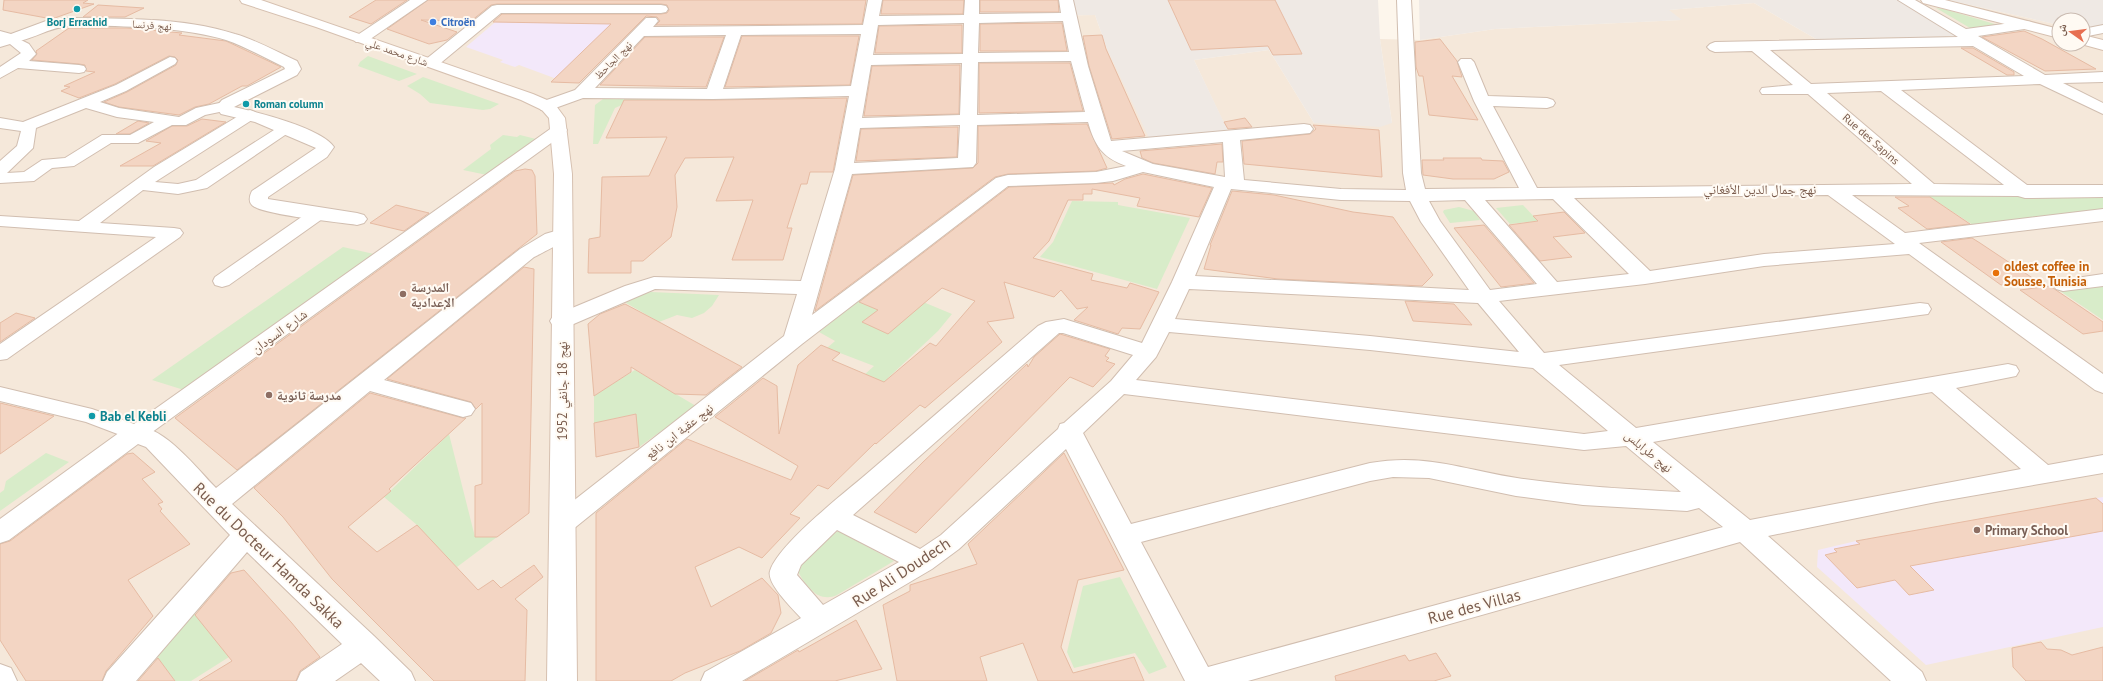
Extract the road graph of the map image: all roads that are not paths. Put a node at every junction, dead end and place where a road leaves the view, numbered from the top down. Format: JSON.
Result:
{"nodes":[{"id":1,"x":247,"y":0,"type":"edge"},
{"id":2,"x":420,"y":0,"type":"edge"},
{"id":3,"x":875,"y":0,"type":"edge"},
{"id":4,"x":972,"y":0,"type":"edge"},
{"id":5,"x":1066,"y":0,"type":"edge"},
{"id":6,"x":1404,"y":0,"type":"edge"},
{"id":7,"x":1905,"y":0,"type":"edge"},
{"id":8,"x":1928,"y":0,"type":"edge"},
{"id":9,"x":665,"y":4,"type":"edge"},
{"id":10,"x":1069,"y":17,"type":"junction"},
{"id":11,"x":972,"y":19,"type":"junction"},
{"id":12,"x":871,"y":25,"type":"junction"},
{"id":13,"x":2026,"y":25,"type":"junction"},
{"id":14,"x":2103,"y":29,"type":"edge"},
{"id":15,"x":2091,"y":31,"type":"edge"},
{"id":16,"x":640,"y":32,"type":"junction"},
{"id":17,"x":735,"y":32,"type":"junction"},
{"id":18,"x":2051,"y":32,"type":"edge"},
{"id":19,"x":1970,"y":38,"type":"junction"},
{"id":20,"x":4,"y":39,"type":"edge"},
{"id":21,"x":361,"y":39,"type":"junction"},
{"id":22,"x":2091,"y":42,"type":"edge"},
{"id":23,"x":2103,"y":45,"type":"edge"},
{"id":24,"x":1756,"y":46,"type":"junction"},
{"id":25,"x":1715,"y":47,"type":"dead end"},
{"id":26,"x":1076,"y":56,"type":"junction"},
{"id":27,"x":970,"y":59,"type":"junction"},
{"id":28,"x":864,"y":60,"type":"junction"},
{"id":29,"x":170,"y":61,"type":"dead end"},
{"id":30,"x":1466,"y":62,"type":"dead end"},
{"id":31,"x":431,"y":63,"type":"junction"},
{"id":32,"x":17,"y":64,"type":"junction"},
{"id":33,"x":79,"y":69,"type":"dead end"},
{"id":34,"x":0,"y":74,"type":"edge"},
{"id":35,"x":2103,"y":77,"type":"edge"},
{"id":36,"x":2042,"y":79,"type":"junction"},
{"id":37,"x":1884,"y":86,"type":"junction"},
{"id":38,"x":1810,"y":89,"type":"junction"},
{"id":39,"x":858,"y":90,"type":"junction"},
{"id":40,"x":1768,"y":91,"type":"dead end"},
{"id":41,"x":581,"y":92,"type":"junction"},
{"id":42,"x":713,"y":94,"type":"junction"},
{"id":43,"x":1482,"y":101,"type":"junction"},
{"id":44,"x":87,"y":103,"type":"junction"},
{"id":45,"x":1547,"y":103,"type":"dead end"},
{"id":46,"x":547,"y":106,"type":"junction"},
{"id":47,"x":224,"y":107,"type":"junction"},
{"id":48,"x":2103,"y":109,"type":"edge"},
{"id":49,"x":250,"y":115,"type":"junction"},
{"id":50,"x":1095,"y":117,"type":"junction"},
{"id":51,"x":969,"y":120,"type":"junction"},
{"id":52,"x":170,"y":121,"type":"junction"},
{"id":53,"x":0,"y":123,"type":"edge"},
{"id":54,"x":852,"y":123,"type":"junction"},
{"id":55,"x":24,"y":127,"type":"junction"},
{"id":56,"x":1304,"y":129,"type":"dead end"},
{"id":57,"x":559,"y":130,"type":"junction"},
{"id":58,"x":280,"y":133,"type":"dead end"},
{"id":59,"x":1231,"y":136,"type":"junction"},
{"id":60,"x":1106,"y":146,"type":"junction"},
{"id":61,"x":1142,"y":166,"type":"junction"},
{"id":62,"x":844,"y":168,"type":"junction"},
{"id":63,"x":0,"y":170,"type":"edge"},
{"id":64,"x":0,"y":178,"type":"edge"},
{"id":65,"x":139,"y":185,"type":"junction"},
{"id":66,"x":1229,"y":185,"type":"junction"},
{"id":67,"x":1832,"y":189,"type":"junction"},
{"id":68,"x":1858,"y":189,"type":"junction"},
{"id":69,"x":1930,"y":190,"type":"junction"},
{"id":70,"x":2103,"y":191,"type":"edge"},
{"id":71,"x":1557,"y":192,"type":"junction"},
{"id":72,"x":2025,"y":192,"type":"junction"},
{"id":73,"x":1532,"y":193,"type":"junction"},
{"id":74,"x":1471,"y":195,"type":"junction"},
{"id":75,"x":1417,"y":196,"type":"junction"},
{"id":76,"x":319,"y":213,"type":"junction"},
{"id":77,"x":2103,"y":215,"type":"edge"},
{"id":78,"x":357,"y":219,"type":"dead end"},
{"id":79,"x":0,"y":221,"type":"edge"},
{"id":80,"x":85,"y":225,"type":"junction"},
{"id":81,"x":562,"y":235,"type":"junction"},
{"id":82,"x":1913,"y":241,"type":"junction"},
{"id":83,"x":1645,"y":278,"type":"junction"},
{"id":84,"x":2103,"y":280,"type":"edge"},
{"id":85,"x":222,"y":281,"type":"dead end"},
{"id":86,"x":1182,"y":282,"type":"junction"},
{"id":87,"x":2064,"y":285,"type":"dead end"},
{"id":88,"x":810,"y":288,"type":"junction"},
{"id":89,"x":1553,"y":290,"type":"junction"},
{"id":90,"x":1484,"y":296,"type":"junction"},
{"id":91,"x":1920,"y":309,"type":"dead end"},
{"id":92,"x":561,"y":321,"type":"junction"},
{"id":93,"x":1163,"y":325,"type":"junction"},
{"id":94,"x":794,"y":340,"type":"junction"},
{"id":95,"x":5,"y":345,"type":"edge"},
{"id":96,"x":1148,"y":352,"type":"junction"},
{"id":97,"x":1539,"y":361,"type":"junction"},
{"id":98,"x":2103,"y":366,"type":"edge"},
{"id":99,"x":2008,"y":371,"type":"dead end"},
{"id":100,"x":365,"y":382,"type":"junction"},
{"id":101,"x":1936,"y":383,"type":"junction"},
{"id":102,"x":2103,"y":384,"type":"edge"},
{"id":103,"x":1119,"y":386,"type":"junction"},
{"id":104,"x":0,"y":394,"type":"edge"},
{"id":105,"x":463,"y":409,"type":"dead end"},
{"id":106,"x":1069,"y":430,"type":"junction"},
{"id":107,"x":136,"y":433,"type":"junction"},
{"id":108,"x":1632,"y":436,"type":"junction"},
{"id":109,"x":2103,"y":464,"type":"edge"},
{"id":110,"x":2043,"y":474,"type":"junction"},
{"id":111,"x":1703,"y":497,"type":"junction"},
{"id":112,"x":214,"y":504,"type":"junction"},
{"id":113,"x":834,"y":517,"type":"junction"},
{"id":114,"x":563,"y":523,"type":"junction"},
{"id":115,"x":1745,"y":531,"type":"junction"},
{"id":116,"x":0,"y":533,"type":"edge"},
{"id":117,"x":246,"y":535,"type":"junction"},
{"id":118,"x":1124,"y":536,"type":"junction"},
{"id":119,"x":922,"y":562,"type":"junction"},
{"id":120,"x":821,"y":622,"type":"junction"},
{"id":121,"x":364,"y":645,"type":"junction"},
{"id":122,"x":0,"y":677,"type":"edge"},
{"id":123,"x":2,"y":681,"type":"edge"},
{"id":124,"x":118,"y":681,"type":"edge"},
{"id":125,"x":312,"y":681,"type":"edge"},
{"id":126,"x":400,"y":681,"type":"edge"},
{"id":127,"x":562,"y":681,"type":"edge"},
{"id":128,"x":716,"y":681,"type":"edge"},
{"id":129,"x":1200,"y":681,"type":"edge"},
{"id":130,"x":1203,"y":681,"type":"edge"},
{"id":131,"x":1911,"y":681,"type":"edge"}],
"edges":[{"from":1,"to":21,"type":"street","name":"شارع محمد علي"},
{"from":2,"to":21,"type":"street"},
{"from":3,"to":12,"type":"street"},
{"from":4,"to":11,"type":"street"},
{"from":5,"to":10,"type":"street"},
{"from":6,"to":75,"type":"street","name":"نهج طرابلس"},
{"from":7,"to":19,"type":"street"},
{"from":8,"to":13,"type":"street"},
{"from":9,"to":16,"type":"street","name":"نهج الجاحظ"},
{"from":9,"to":31,"type":"street"},
{"from":10,"to":11,"type":"street"},
{"from":10,"to":26,"type":"street"},
{"from":11,"to":12,"type":"street"},
{"from":11,"to":27,"type":"street"},
{"from":12,"to":17,"type":"street"},
{"from":12,"to":28,"type":"street"},
{"from":13,"to":18,"type":"street"},
{"from":13,"to":19,"type":"street"},
{"from":14,"to":15,"type":"street"},
{"from":16,"to":17,"type":"street"},
{"from":16,"to":41,"type":"street","name":"نهج الجاحظ"},
{"from":17,"to":42,"type":"street"},
{"from":19,"to":24,"type":"street"},
{"from":19,"to":36,"type":"street"},
{"from":20,"to":32,"type":"street"},
{"from":20,"to":47,"type":"street","name":"نهج فرنسا"},
{"from":21,"to":31,"type":"street","name":"شارع محمد علي"},
{"from":22,"to":23,"type":"street"},
{"from":24,"to":25,"type":"street"},
{"from":24,"to":38,"type":"street","name":"Rue des Sapins"},
{"from":26,"to":27,"type":"street"},
{"from":26,"to":50,"type":"street"},
{"from":27,"to":28,"type":"street"},
{"from":27,"to":51,"type":"street"},
{"from":28,"to":39,"type":"street"},
{"from":29,"to":44,"type":"street"},
{"from":30,"to":43,"type":"street"},
{"from":31,"to":46,"type":"street","name":"شارع محمد علي"},
{"from":32,"to":33,"type":"street"},
{"from":32,"to":34,"type":"street"},
{"from":35,"to":36,"type":"street"},
{"from":36,"to":37,"type":"street"},
{"from":36,"to":48,"type":"street"},
{"from":37,"to":38,"type":"street"},
{"from":37,"to":72,"type":"street"},
{"from":38,"to":40,"type":"street"},
{"from":38,"to":69,"type":"street","name":"Rue des Sapins"},
{"from":39,"to":42,"type":"street"},
{"from":39,"to":54,"type":"street"},
{"from":41,"to":42,"type":"street"},
{"from":41,"to":46,"type":"street","name":"نهج الجاحظ"},
{"from":43,"to":45,"type":"street"},
{"from":43,"to":73,"type":"street"},
{"from":44,"to":52,"type":"street"},
{"from":44,"to":55,"type":"street"},
{"from":46,"to":57,"type":"street","name":"نهج 18 جانفي 1952"},
{"from":47,"to":49,"type":"street"},
{"from":47,"to":52,"type":"street"},
{"from":49,"to":65,"type":"street"},
{"from":49,"to":76,"type":"street"},
{"from":50,"to":51,"type":"street"},
{"from":50,"to":60,"type":"street"},
{"from":51,"to":54,"type":"street"},
{"from":51,"to":62,"type":"street"},
{"from":52,"to":64,"type":"street"},
{"from":53,"to":55,"type":"street"},
{"from":54,"to":62,"type":"street"},
{"from":55,"to":63,"type":"street"},
{"from":56,"to":59,"type":"street"},
{"from":57,"to":81,"type":"street","name":"نهج 18 جانفي 1952"},
{"from":57,"to":107,"type":"street","name":"شارع السودان"},
{"from":58,"to":65,"type":"street"},
{"from":59,"to":60,"type":"street"},
{"from":59,"to":66,"type":"street"},
{"from":60,"to":61,"type":"street","name":"نهج جمال الدين الأفغاني"},
{"from":61,"to":66,"type":"street","name":"نهج جمال الدين الأفغاني"},
{"from":61,"to":94,"type":"street","name":"نهج عقبة ابن نافع"},
{"from":62,"to":88,"type":"street"},
{"from":65,"to":80,"type":"street"},
{"from":66,"to":75,"type":"street","name":"نهج جمال الدين الأفغاني"},
{"from":66,"to":86,"type":"street","name":"Rue Ali Doudech"},
{"from":67,"to":68,"type":"street","name":"نهج جمال الدين الأفغاني"},
{"from":67,"to":71,"type":"street","name":"نهج جمال الدين الأفغاني"},
{"from":67,"to":82,"type":"street"},
{"from":68,"to":69,"type":"street","name":"نهج جمال الدين الأفغاني"},
{"from":68,"to":82,"type":"street"},
{"from":69,"to":72,"type":"street","name":"نهج جمال الدين الأفغاني"},
{"from":70,"to":72,"type":"street","name":"نهج جمال الدين الأفغاني"},
{"from":71,"to":73,"type":"street","name":"نهج جمال الدين الأفغاني"},
{"from":71,"to":83,"type":"street"},
{"from":73,"to":74,"type":"street","name":"نهج جمال الدين الأفغاني"},
{"from":74,"to":75,"type":"street","name":"نهج جمال الدين الأفغاني"},
{"from":74,"to":89,"type":"street"},
{"from":75,"to":90,"type":"street","name":"نهج طرابلس"},
{"from":76,"to":78,"type":"street"},
{"from":76,"to":85,"type":"street"},
{"from":77,"to":82,"type":"street"},
{"from":79,"to":80,"type":"street"},
{"from":80,"to":95,"type":"street"},
{"from":81,"to":92,"type":"street","name":"نهج 18 جانفي 1952"},
{"from":81,"to":100,"type":"street"},
{"from":82,"to":83,"type":"street"},
{"from":82,"to":98,"type":"street"},
{"from":82,"to":102,"type":"street"},
{"from":83,"to":89,"type":"street"},
{"from":84,"to":87,"type":"street"},
{"from":86,"to":90,"type":"street"},
{"from":86,"to":93,"type":"street","name":"Rue Ali Doudech"},
{"from":88,"to":92,"type":"street"},
{"from":88,"to":94,"type":"street"},
{"from":89,"to":90,"type":"street"},
{"from":90,"to":97,"type":"street","name":"نهج طرابلس"},
{"from":91,"to":97,"type":"street"},
{"from":92,"to":114,"type":"street","name":"نهج 18 جانفي 1952"},
{"from":93,"to":96,"type":"street","name":"Rue Ali Doudech"},
{"from":93,"to":97,"type":"street"},
{"from":94,"to":114,"type":"street","name":"نهج عقبة ابن نافع"},
{"from":96,"to":103,"type":"street","name":"Rue Ali Doudech"},
{"from":96,"to":113,"type":"street"},
{"from":97,"to":108,"type":"street","name":"نهج طرابلس"},
{"from":99,"to":101,"type":"street"},
{"from":100,"to":105,"type":"street"},
{"from":100,"to":112,"type":"street"},
{"from":101,"to":108,"type":"street"},
{"from":101,"to":110,"type":"street"},
{"from":103,"to":106,"type":"street","name":"Rue Ali Doudech"},
{"from":103,"to":108,"type":"street"},
{"from":104,"to":107,"type":"street"},
{"from":106,"to":118,"type":"street"},
{"from":106,"to":119,"type":"street","name":"Rue Ali Doudech"},
{"from":107,"to":112,"type":"street","name":"Rue du Docteur Hamda Sakka"},
{"from":107,"to":116,"type":"street","name":"شارع السودان"},
{"from":108,"to":111,"type":"street","name":"نهج طرابلس"},
{"from":109,"to":110,"type":"street","name":"Rue des Villas"},
{"from":110,"to":115,"type":"street","name":"Rue des Villas"},
{"from":111,"to":115,"type":"street","name":"نهج طرابلس"},
{"from":111,"to":118,"type":"street"},
{"from":112,"to":117,"type":"street","name":"Rue du Docteur Hamda Sakka"},
{"from":113,"to":119,"type":"street"},
{"from":113,"to":120,"type":"street"},
{"from":114,"to":127,"type":"street","name":"نهج 18 جانفي 1952"},
{"from":115,"to":130,"type":"street","name":"Rue des Villas"},
{"from":115,"to":131,"type":"street","name":"نهج طرابلس"},
{"from":117,"to":121,"type":"street","name":"Rue du Docteur Hamda Sakka"},
{"from":117,"to":124,"type":"street"},
{"from":118,"to":129,"type":"street"},
{"from":119,"to":120,"type":"street","name":"Rue Ali Doudech"},
{"from":120,"to":128,"type":"street","name":"Rue Ali Doudech"},
{"from":121,"to":125,"type":"street"},
{"from":121,"to":126,"type":"street","name":"Rue du Docteur Hamda Sakka"},
{"from":122,"to":123,"type":"street"}]}
